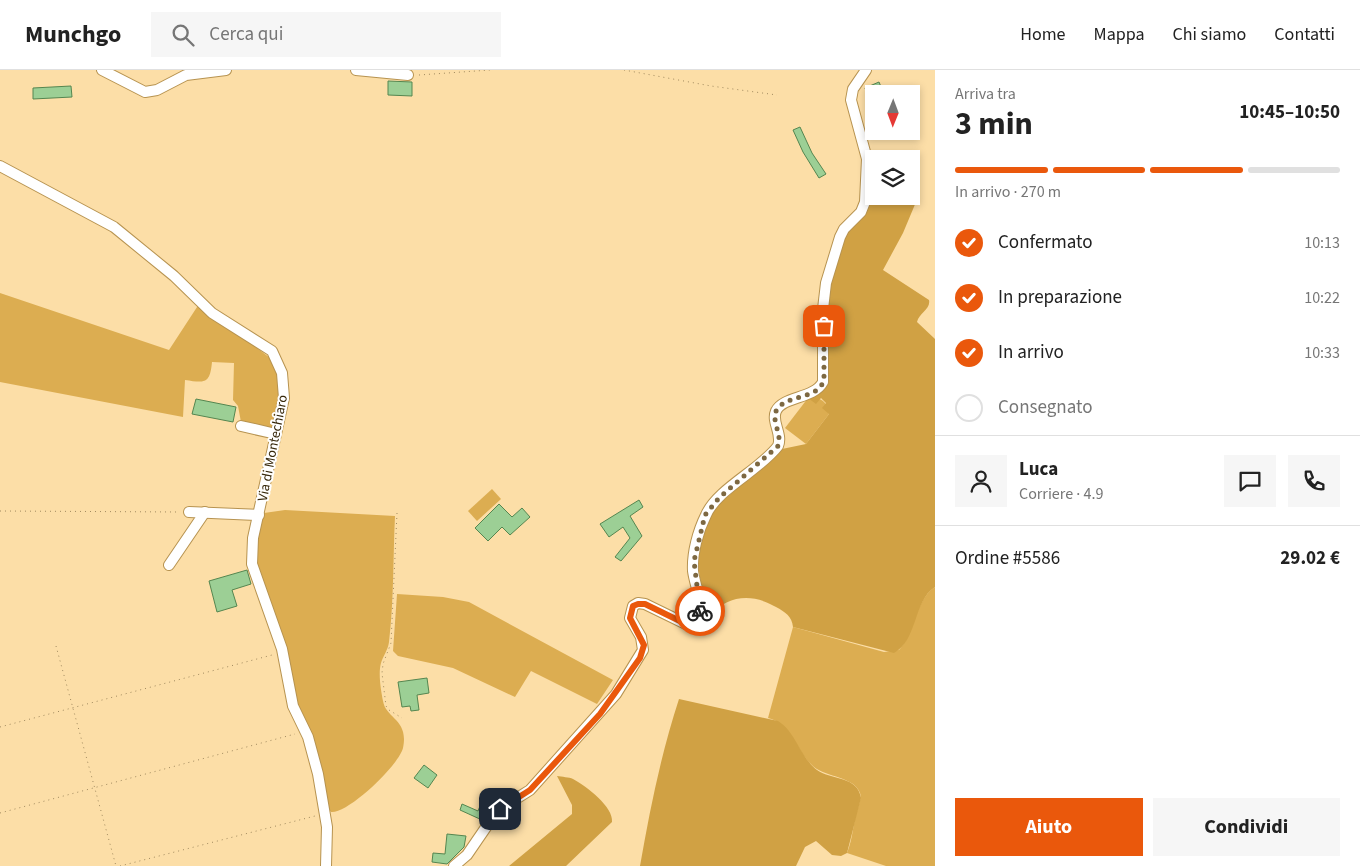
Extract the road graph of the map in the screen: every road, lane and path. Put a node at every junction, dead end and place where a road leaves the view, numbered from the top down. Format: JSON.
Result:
{"nodes":[{"id":1,"x":102,"y":70,"type":"edge"},
{"id":2,"x":226,"y":70,"type":"edge"},
{"id":3,"x":356,"y":70,"type":"edge"},
{"id":4,"x":490,"y":70,"type":"edge"},
{"id":5,"x":624,"y":70,"type":"edge"},
{"id":6,"x":866,"y":70,"type":"edge"},
{"id":7,"x":408,"y":75,"type":"joint"},
{"id":8,"x":778,"y":95,"type":"dead end"},
{"id":9,"x":0,"y":166,"type":"edge"},
{"id":10,"x":241,"y":426,"type":"dead end"},
{"id":11,"x":276,"y":434,"type":"junction"},
{"id":12,"x":0,"y":512,"type":"edge"},
{"id":13,"x":189,"y":512,"type":"joint"},
{"id":14,"x":204,"y":512,"type":"junction"},
{"id":15,"x":397,"y":513,"type":"dead end"},
{"id":16,"x":259,"y":515,"type":"junction"},
{"id":17,"x":169,"y":566,"type":"dead end"},
{"id":18,"x":56,"y":646,"type":"dead end"},
{"id":19,"x":283,"y":653,"type":"junction"},
{"id":20,"x":74,"y":707,"type":"junction"},
{"id":21,"x":402,"y":718,"type":"dead end"},
{"id":22,"x":0,"y":727,"type":"edge"},
{"id":23,"x":306,"y":731,"type":"junction"},
{"id":24,"x":95,"y":787,"type":"junction"},
{"id":25,"x":0,"y":812,"type":"edge"},
{"id":26,"x":325,"y":813,"type":"junction"},
{"id":27,"x":116,"y":866,"type":"edge"},
{"id":28,"x":120,"y":866,"type":"edge"},
{"id":29,"x":326,"y":866,"type":"edge"},
{"id":30,"x":454,"y":866,"type":"edge"}],
"edges":[{"from":1,"to":2,"type":"street"},
{"from":3,"to":7,"type":"street"},
{"from":4,"to":7,"type":"path"},
{"from":5,"to":8,"type":"path"},
{"from":6,"to":30,"type":"street"},
{"from":9,"to":11,"type":"street","name":"Via di Montechiaro"},
{"from":10,"to":11,"type":"street"},
{"from":11,"to":16,"type":"street","name":"Via di Montechiaro"},
{"from":12,"to":13,"type":"path"},
{"from":13,"to":14,"type":"street"},
{"from":14,"to":16,"type":"street"},
{"from":14,"to":17,"type":"street"},
{"from":15,"to":21,"type":"path"},
{"from":16,"to":19,"type":"street","name":"Via di Montechiaro"},
{"from":18,"to":20,"type":"path"},
{"from":19,"to":20,"type":"path"},
{"from":19,"to":23,"type":"street","name":"Via di Montechiaro"},
{"from":20,"to":22,"type":"path"},
{"from":20,"to":24,"type":"path"},
{"from":23,"to":24,"type":"path"},
{"from":23,"to":26,"type":"street","name":"Via di Montechiaro"},
{"from":24,"to":25,"type":"path"},
{"from":24,"to":27,"type":"path"},
{"from":26,"to":28,"type":"path"},
{"from":26,"to":29,"type":"street","name":"Via di Montechiaro"}]}
